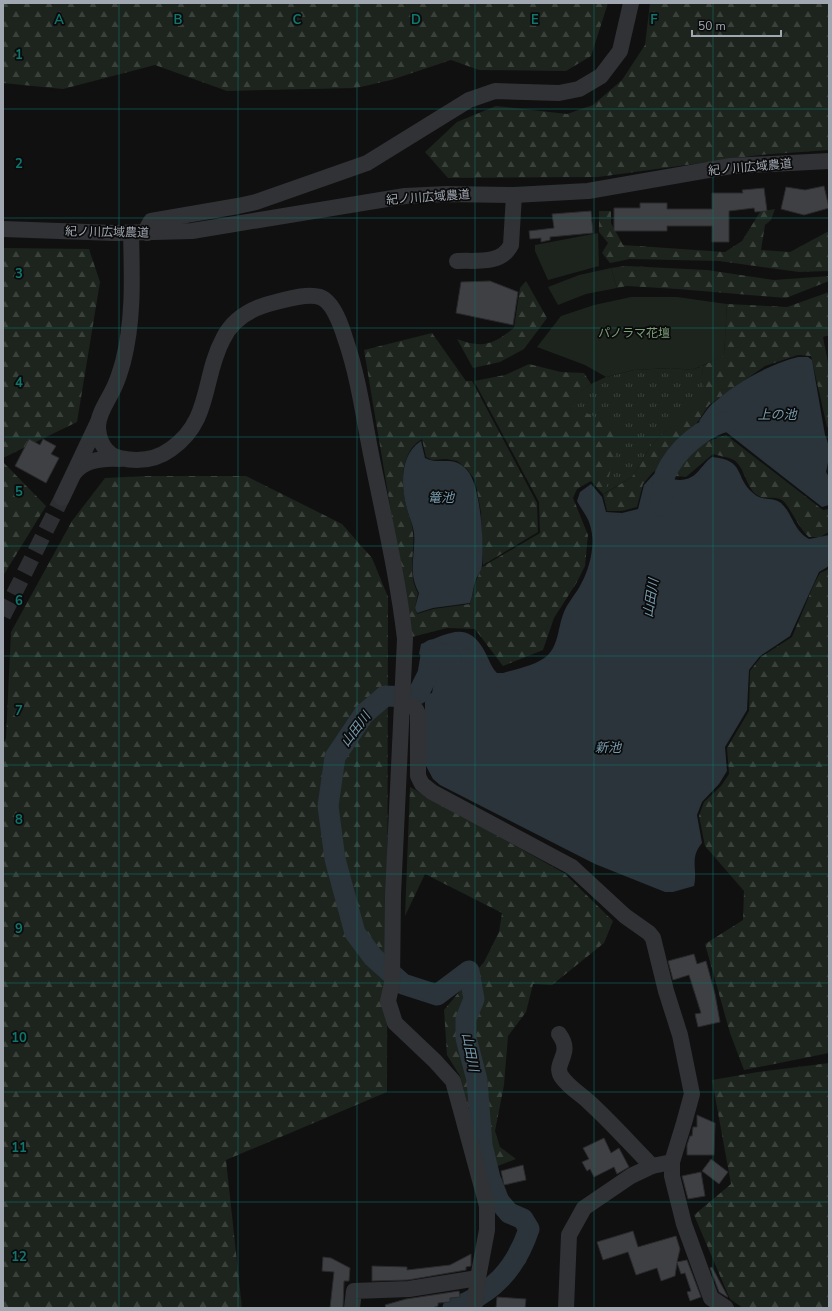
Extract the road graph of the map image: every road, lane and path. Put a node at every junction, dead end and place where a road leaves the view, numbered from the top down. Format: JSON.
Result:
{"nodes":[{"id":1,"x":631,"y":3,"type":"edge"},
{"id":2,"x":829,"y":161,"type":"edge"},
{"id":3,"x":514,"y":195,"type":"junction"},
{"id":4,"x":3,"y":230,"type":"edge"},
{"id":5,"x":139,"y":233,"type":"junction"},
{"id":6,"x":457,"y":261,"type":"dead end"},
{"id":7,"x":98,"y":422,"type":"junction"},
{"id":8,"x":125,"y":459,"type":"junction"},
{"id":9,"x":74,"y":473,"type":"junction"},
{"id":10,"x":62,"y":498,"type":"tunnel mouth"},
{"id":11,"x":402,"y":705,"type":"junction"},
{"id":12,"x":560,"y":1034,"type":"dead end"},
{"id":13,"x":672,"y":1162,"type":"junction"},
{"id":14,"x":652,"y":1166,"type":"junction"},
{"id":15,"x":478,"y":1278,"type":"junction"},
{"id":16,"x":352,"y":1308,"type":"edge"},
{"id":17,"x":474,"y":1308,"type":"edge"},
{"id":18,"x":566,"y":1308,"type":"edge"},
{"id":19,"x":726,"y":1308,"type":"edge"}],
"edges":[{"from":1,"to":5,"type":"street"},
{"from":2,"to":3,"type":"street","name":"紀ノ川広域農道"},
{"from":3,"to":5,"type":"street","name":"紀ノ川広域農道"},
{"from":3,"to":6,"type":"street"},
{"from":4,"to":5,"type":"street","name":"紀ノ川広域農道"},
{"from":5,"to":7,"type":"street"},
{"from":7,"to":8,"type":"street"},
{"from":7,"to":9,"type":"street"},
{"from":8,"to":9,"type":"street"},
{"from":8,"to":11,"type":"street"},
{"from":9,"to":10,"type":"street"},
{"from":11,"to":13,"type":"street"},
{"from":11,"to":15,"type":"street"},
{"from":12,"to":14,"type":"street"},
{"from":13,"to":14,"type":"street"},
{"from":13,"to":19,"type":"street"},
{"from":14,"to":18,"type":"street"},
{"from":15,"to":16,"type":"street"},
{"from":15,"to":17,"type":"street"}]}
